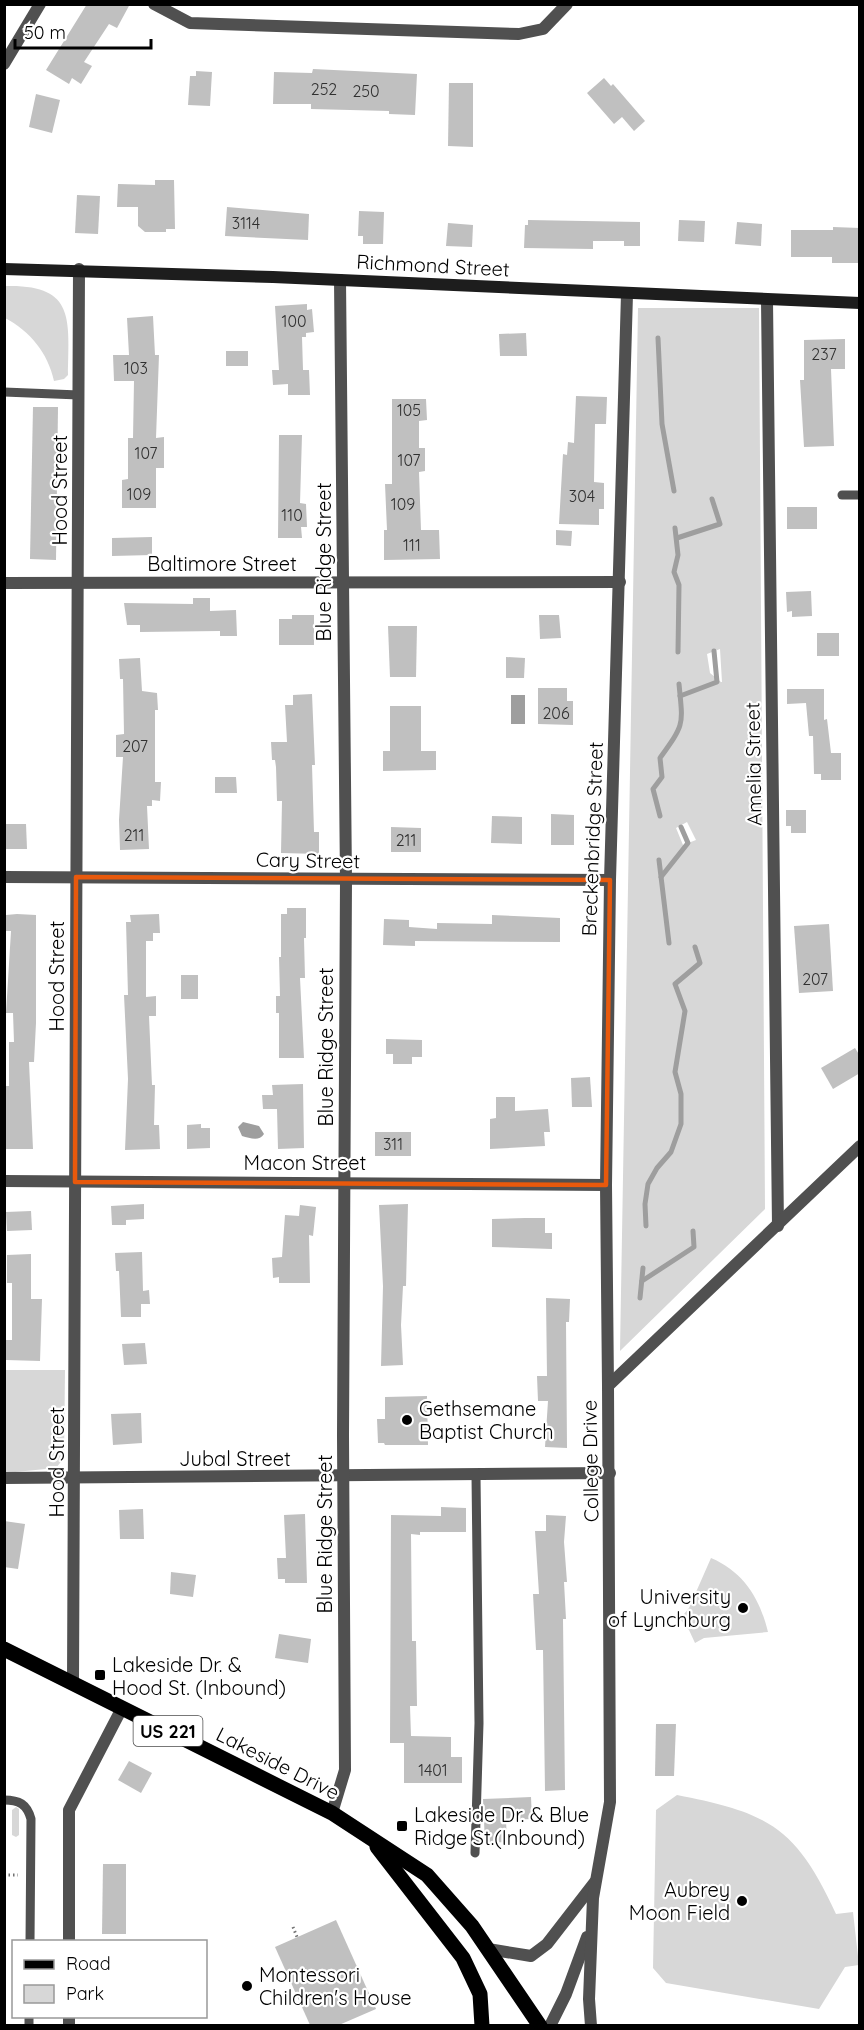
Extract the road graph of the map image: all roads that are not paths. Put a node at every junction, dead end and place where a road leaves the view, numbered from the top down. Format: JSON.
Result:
{"nodes":[{"id":1,"x":40,"y":4,"type":"edge"},
{"id":2,"x":154,"y":4,"type":"edge"},
{"id":3,"x":567,"y":4,"type":"edge"},
{"id":4,"x":4,"y":63,"type":"edge"},
{"id":5,"x":4,"y":269,"type":"edge"},
{"id":6,"x":79,"y":269,"type":"junction"},
{"id":7,"x":340,"y":280,"type":"junction"},
{"id":8,"x":627,"y":294,"type":"junction"},
{"id":9,"x":767,"y":301,"type":"junction"},
{"id":10,"x":860,"y":303,"type":"edge"},
{"id":11,"x":4,"y":392,"type":"edge"},
{"id":12,"x":79,"y":395,"type":"junction"},
{"id":13,"x":842,"y":495,"type":"dead end"},
{"id":14,"x":860,"y":495,"type":"edge"},
{"id":15,"x":620,"y":582,"type":"junction"},
{"id":16,"x":4,"y":583,"type":"edge"},
{"id":17,"x":78,"y":583,"type":"junction"},
{"id":18,"x":343,"y":583,"type":"junction"},
{"id":19,"x":4,"y":877,"type":"edge"},
{"id":20,"x":76,"y":878,"type":"junction"},
{"id":21,"x":346,"y":880,"type":"junction"},
{"id":22,"x":610,"y":880,"type":"junction"},
{"id":23,"x":860,"y":1146,"type":"edge"},
{"id":24,"x":4,"y":1181,"type":"edge"},
{"id":25,"x":75,"y":1182,"type":"junction"},
{"id":26,"x":344,"y":1182,"type":"junction"},
{"id":27,"x":606,"y":1185,"type":"junction"},
{"id":28,"x":778,"y":1226,"type":"junction"},
{"id":29,"x":608,"y":1386,"type":"junction"},
{"id":30,"x":610,"y":1473,"type":"junction"},
{"id":31,"x":476,"y":1476,"type":"junction"},
{"id":32,"x":4,"y":1478,"type":"edge"},
{"id":33,"x":75,"y":1478,"type":"junction"},
{"id":34,"x":343,"y":1478,"type":"junction"},
{"id":35,"x":4,"y":1649,"type":"edge"},
{"id":36,"x":73,"y":1682,"type":"junction"},
{"id":37,"x":122,"y":1708,"type":"junction"},
{"id":38,"x":4,"y":1800,"type":"edge"},
{"id":39,"x":332,"y":1813,"type":"junction"},
{"id":40,"x":369,"y":1838,"type":"junction"},
{"id":41,"x":475,"y":1853,"type":"dead end"},
{"id":42,"x":596,"y":1881,"type":"junction"},
{"id":43,"x":591,"y":1928,"type":"junction"},
{"id":44,"x":30,"y":1940,"type":"edge"},
{"id":45,"x":69,"y":1940,"type":"edge"},
{"id":46,"x":488,"y":1949,"type":"junction"},
{"id":47,"x":482,"y":2025,"type":"edge"},
{"id":48,"x":540,"y":2025,"type":"edge"},
{"id":49,"x":550,"y":2025,"type":"edge"},
{"id":50,"x":591,"y":2025,"type":"edge"}],
"edges":[{"from":1,"to":4,"type":"street"},
{"from":2,"to":3,"type":"street"},
{"from":5,"to":6,"type":"street","name":"Richmond Street"},
{"from":6,"to":7,"type":"street","name":"Richmond Street"},
{"from":6,"to":12,"type":"street","name":"Hood Street"},
{"from":7,"to":8,"type":"street","name":"Richmond Street"},
{"from":7,"to":18,"type":"street","name":"Blue Ridge Street"},
{"from":8,"to":9,"type":"street","name":"Richmond Street"},
{"from":8,"to":15,"type":"street","name":"Breckenbridge Street"},
{"from":9,"to":10,"type":"street","name":"Richmond Street"},
{"from":9,"to":28,"type":"street","name":"Amelia Street"},
{"from":11,"to":12,"type":"lane"},
{"from":12,"to":17,"type":"street","name":"Hood Street"},
{"from":13,"to":14,"type":"lane"},
{"from":15,"to":18,"type":"street","name":"Baltimore Street"},
{"from":15,"to":22,"type":"street","name":"Breckenbridge Street"},
{"from":16,"to":17,"type":"street","name":"Baltimore Street"},
{"from":17,"to":18,"type":"street","name":"Baltimore Street"},
{"from":17,"to":20,"type":"street","name":"Hood Street"},
{"from":18,"to":21,"type":"street","name":"Blue Ridge Street"},
{"from":19,"to":20,"type":"street","name":"Cary Street"},
{"from":20,"to":21,"type":"street","name":"Cary Street"},
{"from":20,"to":25,"type":"street","name":"Hood Street"},
{"from":21,"to":22,"type":"street","name":"Cary Street"},
{"from":21,"to":26,"type":"street","name":"Blue Ridge Street"},
{"from":22,"to":27,"type":"street","name":"Breckenbridge Street"},
{"from":23,"to":28,"type":"street","name":"College Drive"},
{"from":24,"to":25,"type":"street","name":"Macon Street"},
{"from":25,"to":26,"type":"street","name":"Macon Street"},
{"from":25,"to":33,"type":"street","name":"Hood Street"},
{"from":26,"to":27,"type":"street","name":"Macon Street"},
{"from":26,"to":34,"type":"street","name":"Blue Ridge Street"},
{"from":27,"to":29,"type":"street","name":"Breckenbridge Street"},
{"from":28,"to":29,"type":"street","name":"College Drive"},
{"from":29,"to":30,"type":"street","name":"College Drive"},
{"from":30,"to":31,"type":"street","name":"Jubal Street"},
{"from":30,"to":42,"type":"street","name":"College Drive"},
{"from":31,"to":34,"type":"street","name":"Jubal Street"},
{"from":31,"to":41,"type":"lane"},
{"from":32,"to":33,"type":"street","name":"Jubal Street"},
{"from":33,"to":34,"type":"street","name":"Jubal Street"},
{"from":33,"to":36,"type":"street","name":"Hood Street"},
{"from":34,"to":39,"type":"street","name":"Blue Ridge Street"},
{"from":35,"to":36,"type":"main road","name":"Lakeside Drive","number":"US 221"},
{"from":36,"to":37,"type":"main road","name":"Lakeside Drive","number":"US 221"},
{"from":37,"to":39,"type":"main road","name":"Lakeside Drive","number":"US 221"},
{"from":37,"to":45,"type":"street"},
{"from":38,"to":44,"type":"lane"},
{"from":39,"to":40,"type":"main road","name":"Lakeside Drive","number":"US 221"},
{"from":40,"to":46,"type":"main road","name":"Lakeside Drive","number":"US 221"},
{"from":40,"to":47,"type":"main road","name":"Lakeside Drive"},
{"from":42,"to":43,"type":"street","name":"College Drive"},
{"from":42,"to":46,"type":"street","name":"College Drive"},
{"from":43,"to":49,"type":"street","name":"College Drive"},
{"from":43,"to":50,"type":"street","name":"College Drive"},
{"from":46,"to":48,"type":"main road","name":"Lakeside Drive","number":"US 221"}]}
